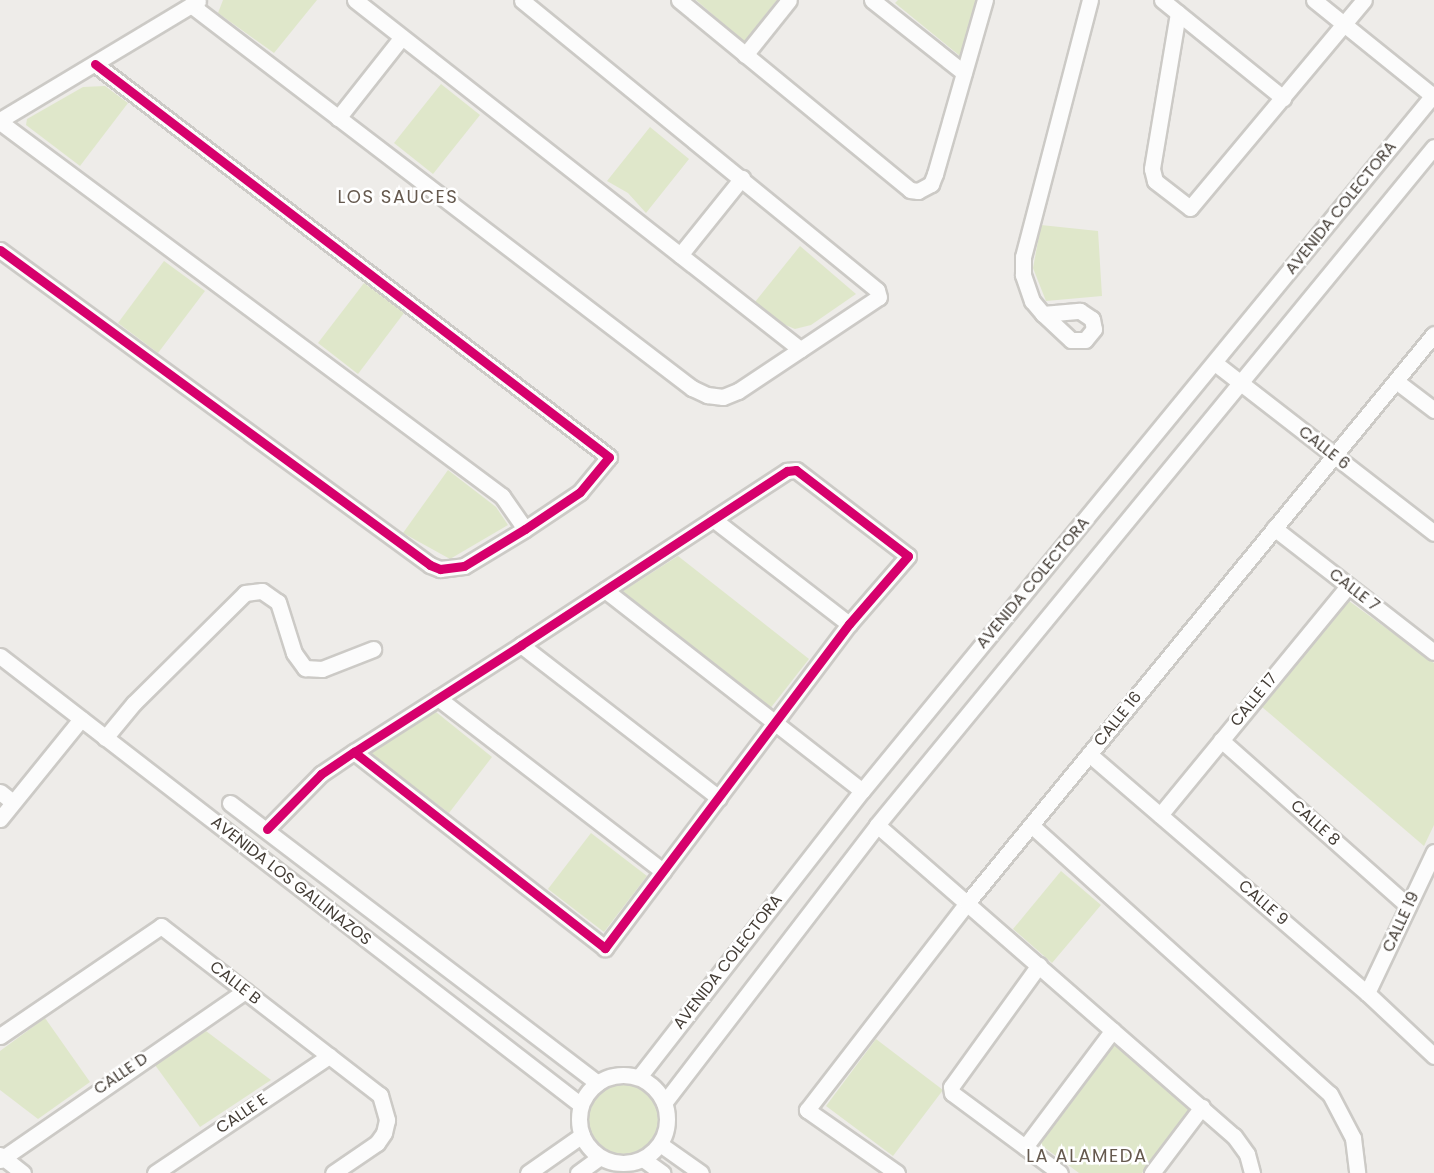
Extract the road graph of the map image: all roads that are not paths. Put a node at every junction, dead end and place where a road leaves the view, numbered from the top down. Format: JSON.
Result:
{"nodes":[{"id":1,"x":355,"y":0,"type":"edge"},
{"id":2,"x":522,"y":0,"type":"edge"},
{"id":3,"x":789,"y":0,"type":"edge"},
{"id":4,"x":872,"y":0,"type":"edge"},
{"id":5,"x":985,"y":0,"type":"edge"},
{"id":6,"x":1090,"y":0,"type":"edge"},
{"id":7,"x":1162,"y":0,"type":"edge"},
{"id":8,"x":1314,"y":0,"type":"edge"},
{"id":9,"x":1364,"y":0,"type":"edge"},
{"id":10,"x":683,"y":1,"type":"edge"},
{"id":11,"x":195,"y":3,"type":"edge"},
{"id":12,"x":1178,"y":13,"type":"junction"},
{"id":13,"x":1344,"y":24,"type":"junction"},
{"id":14,"x":402,"y":37,"type":"junction"},
{"id":15,"x":745,"y":55,"type":"junction"},
{"id":16,"x":95,"y":64,"type":"junction"},
{"id":17,"x":964,"y":73,"type":"junction"},
{"id":18,"x":1434,"y":96,"type":"edge"},
{"id":19,"x":1283,"y":98,"type":"junction"},
{"id":20,"x":338,"y":118,"type":"junction"},
{"id":21,"x":0,"y":121,"type":"edge"},
{"id":22,"x":1434,"y":147,"type":"edge"},
{"id":23,"x":742,"y":178,"type":"junction"},
{"id":24,"x":0,"y":250,"type":"edge"},
{"id":25,"x":680,"y":255,"type":"junction"},
{"id":26,"x":1043,"y":314,"type":"dead end"},
{"id":27,"x":1434,"y":334,"type":"edge"},
{"id":28,"x":800,"y":350,"type":"junction"},
{"id":29,"x":1215,"y":363,"type":"junction"},
{"id":30,"x":1396,"y":381,"type":"junction"},
{"id":31,"x":1243,"y":384,"type":"junction"},
{"id":32,"x":1434,"y":410,"type":"edge"},
{"id":33,"x":1334,"y":455,"type":"junction"},
{"id":34,"x":713,"y":519,"type":"junction"},
{"id":35,"x":1274,"y":528,"type":"junction"},
{"id":36,"x":525,"y":530,"type":"junction"},
{"id":37,"x":1434,"y":533,"type":"edge"},
{"id":38,"x":1348,"y":586,"type":"junction"},
{"id":39,"x":605,"y":590,"type":"junction"},
{"id":40,"x":849,"y":624,"type":"junction"},
{"id":41,"x":521,"y":645,"type":"junction"},
{"id":42,"x":373,"y":649,"type":"dead end"},
{"id":43,"x":1434,"y":652,"type":"edge"},
{"id":44,"x":0,"y":656,"type":"edge"},
{"id":45,"x":438,"y":698,"type":"junction"},
{"id":46,"x":81,"y":719,"type":"junction"},
{"id":47,"x":775,"y":723,"type":"junction"},
{"id":48,"x":105,"y":738,"type":"junction"},
{"id":49,"x":1221,"y":740,"type":"junction"},
{"id":50,"x":354,"y":752,"type":"junction"},
{"id":51,"x":1089,"y":754,"type":"junction"},
{"id":52,"x":862,"y":791,"type":"junction"},
{"id":53,"x":0,"y":792,"type":"edge"},
{"id":54,"x":719,"y":798,"type":"junction"},
{"id":55,"x":13,"y":802,"type":"junction"},
{"id":56,"x":230,"y":803,"type":"dead end"},
{"id":57,"x":1160,"y":815,"type":"junction"},
{"id":58,"x":0,"y":819,"type":"edge"},
{"id":59,"x":877,"y":825,"type":"junction"},
{"id":60,"x":1031,"y":825,"type":"junction"},
{"id":61,"x":267,"y":829,"type":"junction"},
{"id":62,"x":1434,"y":852,"type":"edge"},
{"id":63,"x":663,"y":871,"type":"junction"},
{"id":64,"x":967,"y":903,"type":"junction"},
{"id":65,"x":1408,"y":906,"type":"junction"},
{"id":66,"x":1039,"y":965,"type":"junction"},
{"id":67,"x":245,"y":991,"type":"junction"},
{"id":68,"x":1367,"y":993,"type":"junction"},
{"id":69,"x":1113,"y":1030,"type":"junction"},
{"id":70,"x":0,"y":1036,"type":"edge"},
{"id":71,"x":329,"y":1056,"type":"junction"},
{"id":72,"x":1434,"y":1056,"type":"edge"},
{"id":73,"x":639,"y":1077,"type":"junction"},
{"id":74,"x":597,"y":1083,"type":"junction"},
{"id":75,"x":664,"y":1103,"type":"junction"},
{"id":76,"x":581,"y":1105,"type":"junction"},
{"id":77,"x":1202,"y":1107,"type":"junction"},
{"id":78,"x":582,"y":1136,"type":"junction"},
{"id":79,"x":660,"y":1144,"type":"junction"},
{"id":80,"x":1025,"y":1147,"type":"junction"},
{"id":81,"x":1,"y":1157,"type":"edge"},
{"id":82,"x":600,"y":1157,"type":"junction"},
{"id":83,"x":643,"y":1159,"type":"junction"},
{"id":84,"x":23,"y":1173,"type":"edge"},
{"id":85,"x":155,"y":1173,"type":"edge"},
{"id":86,"x":333,"y":1173,"type":"edge"},
{"id":87,"x":528,"y":1173,"type":"edge"},
{"id":88,"x":578,"y":1173,"type":"edge"},
{"id":89,"x":662,"y":1173,"type":"edge"},
{"id":90,"x":701,"y":1173,"type":"edge"},
{"id":91,"x":897,"y":1173,"type":"edge"},
{"id":92,"x":1060,"y":1173,"type":"edge"},
{"id":93,"x":1152,"y":1173,"type":"edge"},
{"id":94,"x":1252,"y":1173,"type":"edge"},
{"id":95,"x":1357,"y":1173,"type":"edge"}],
"edges":[{"from":1,"to":14,"type":"street"},
{"from":2,"to":23,"type":"street"},
{"from":3,"to":15,"type":"street"},
{"from":4,"to":17,"type":"street"},
{"from":5,"to":17,"type":"street"},
{"from":6,"to":26,"type":"street"},
{"from":7,"to":12,"type":"street"},
{"from":8,"to":13,"type":"street"},
{"from":9,"to":13,"type":"street"},
{"from":10,"to":15,"type":"street"},
{"from":11,"to":16,"type":"street"},
{"from":11,"to":20,"type":"street"},
{"from":12,"to":19,"type":"street"},
{"from":12,"to":19,"type":"street"},
{"from":13,"to":18,"type":"street"},
{"from":13,"to":19,"type":"street"},
{"from":14,"to":20,"type":"street"},
{"from":14,"to":25,"type":"street"},
{"from":15,"to":17,"type":"street"},
{"from":16,"to":21,"type":"street"},
{"from":16,"to":36,"type":"street"},
{"from":18,"to":29,"type":"street","name":"AVENIDA COLECTORA"},
{"from":20,"to":28,"type":"street"},
{"from":21,"to":36,"type":"street"},
{"from":22,"to":31,"type":"street","name":"AVENIDA COLECTORA"},
{"from":23,"to":25,"type":"street"},
{"from":23,"to":28,"type":"street"},
{"from":24,"to":36,"type":"street"},
{"from":25,"to":28,"type":"street"},
{"from":27,"to":30,"type":"street","name":"CALLE 16"},
{"from":29,"to":31,"type":"street","name":"CALLE 6"},
{"from":29,"to":52,"type":"street","name":"AVENIDA COLECTORA"},
{"from":30,"to":32,"type":"street"},
{"from":30,"to":33,"type":"street","name":"CALLE 16"},
{"from":31,"to":33,"type":"street","name":"CALLE 6"},
{"from":31,"to":59,"type":"street","name":"AVENIDA COLECTORA"},
{"from":33,"to":35,"type":"street","name":"CALLE 16"},
{"from":33,"to":37,"type":"street","name":"CALLE 6"},
{"from":34,"to":39,"type":"street"},
{"from":34,"to":40,"type":"street"},
{"from":34,"to":40,"type":"street"},
{"from":35,"to":38,"type":"street","name":"CALLE 7"},
{"from":35,"to":51,"type":"street","name":"CALLE 16"},
{"from":38,"to":43,"type":"street","name":"CALLE 7"},
{"from":38,"to":49,"type":"street","name":"CALLE 17"},
{"from":39,"to":41,"type":"street"},
{"from":39,"to":47,"type":"street"},
{"from":40,"to":47,"type":"street"},
{"from":41,"to":45,"type":"street"},
{"from":41,"to":54,"type":"street"},
{"from":42,"to":48,"type":"street"},
{"from":44,"to":46,"type":"street","name":"AVENIDA LOS GALLINAZOS"},
{"from":45,"to":50,"type":"street"},
{"from":45,"to":63,"type":"street"},
{"from":46,"to":48,"type":"street","name":"AVENIDA LOS GALLINAZOS"},
{"from":46,"to":55,"type":"street"},
{"from":47,"to":52,"type":"street"},
{"from":47,"to":54,"type":"street"},
{"from":48,"to":76,"type":"street","name":"AVENIDA LOS GALLINAZOS"},
{"from":49,"to":57,"type":"street","name":"CALLE 17"},
{"from":49,"to":65,"type":"street","name":"CALLE 8"},
{"from":50,"to":61,"type":"street"},
{"from":50,"to":63,"type":"street"},
{"from":51,"to":57,"type":"street","name":"CALLE 9"},
{"from":51,"to":60,"type":"street","name":"CALLE 16"},
{"from":52,"to":73,"type":"street","name":"AVENIDA COLECTORA"},
{"from":53,"to":55,"type":"street"},
{"from":54,"to":63,"type":"street"},
{"from":55,"to":58,"type":"street"},
{"from":56,"to":61,"type":"street","name":"AVENIDA LOS GALLINAZOS"},
{"from":57,"to":68,"type":"street","name":"CALLE 9"},
{"from":59,"to":64,"type":"street"},
{"from":59,"to":75,"type":"street","name":"AVENIDA COLECTORA"},
{"from":60,"to":64,"type":"street","name":"CALLE 16"},
{"from":60,"to":95,"type":"street"},
{"from":61,"to":74,"type":"street","name":"AVENIDA LOS GALLINAZOS"},
{"from":62,"to":65,"type":"street","name":"CALLE 19"},
{"from":64,"to":66,"type":"street"},
{"from":64,"to":91,"type":"street","name":"CALLE 16"},
{"from":65,"to":68,"type":"street","name":"CALLE 19"},
{"from":66,"to":69,"type":"street"},
{"from":66,"to":80,"type":"street"},
{"from":67,"to":70,"type":"street","name":"CALLE B"},
{"from":67,"to":71,"type":"street","name":"CALLE B"},
{"from":67,"to":81,"type":"street","name":"CALLE D"},
{"from":68,"to":72,"type":"street","name":"CALLE 9"},
{"from":69,"to":77,"type":"street"},
{"from":69,"to":80,"type":"street"},
{"from":71,"to":85,"type":"street","name":"CALLE E"},
{"from":71,"to":86,"type":"street","name":"CALLE B"},
{"from":73,"to":74,"type":"street"},
{"from":73,"to":75,"type":"street"},
{"from":74,"to":76,"type":"street"},
{"from":75,"to":79,"type":"street"},
{"from":76,"to":78,"type":"street"},
{"from":77,"to":93,"type":"street"},
{"from":77,"to":94,"type":"street"},
{"from":78,"to":82,"type":"street"},
{"from":78,"to":87,"type":"street"},
{"from":79,"to":83,"type":"street"},
{"from":79,"to":90,"type":"street"},
{"from":80,"to":92,"type":"street"},
{"from":81,"to":84,"type":"street"},
{"from":82,"to":83,"type":"street"},
{"from":82,"to":88,"type":"street"},
{"from":83,"to":89,"type":"street"}]}
